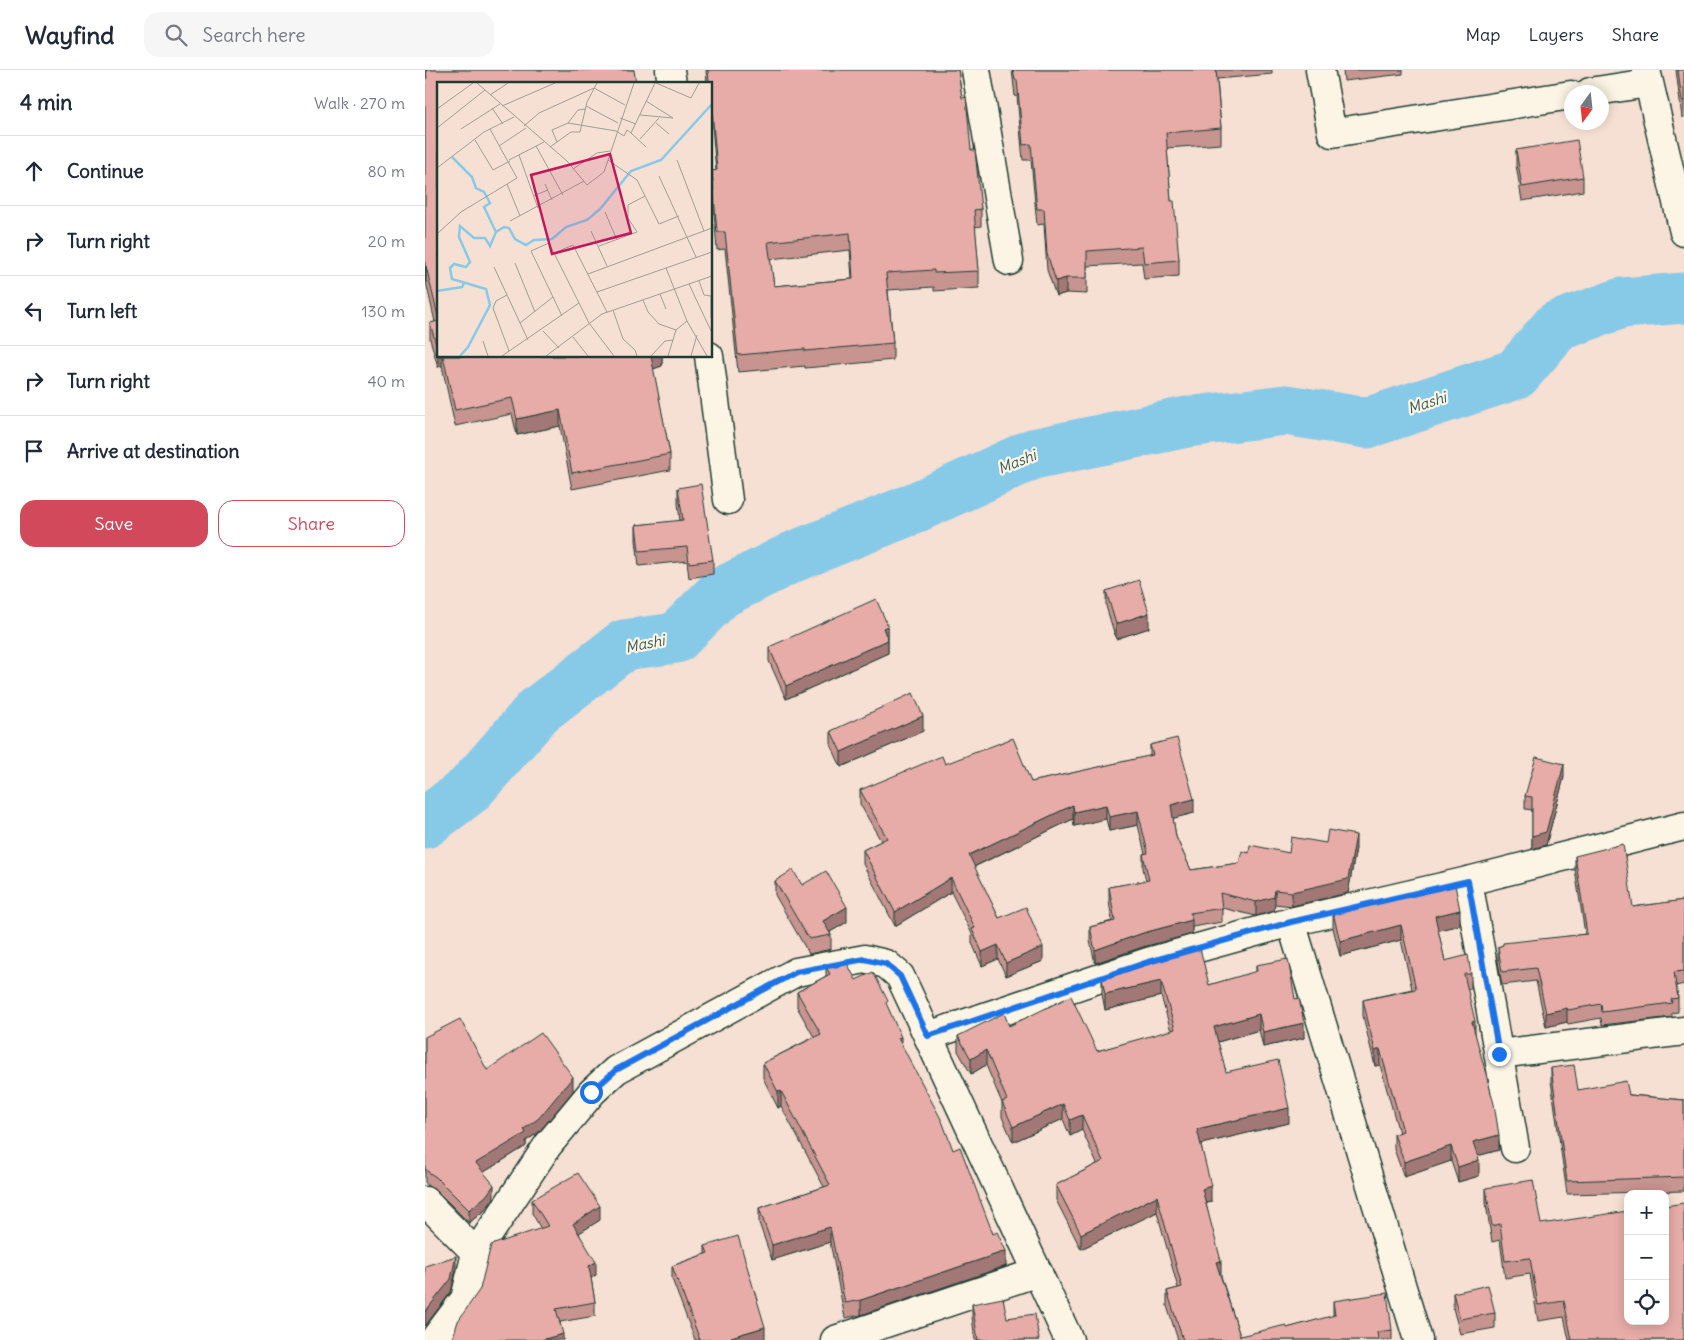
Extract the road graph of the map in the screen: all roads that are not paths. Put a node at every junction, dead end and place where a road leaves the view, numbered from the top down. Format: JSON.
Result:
{"nodes":[{"id":1,"x":976,"y":70,"type":"edge"},
{"id":2,"x":1320,"y":70,"type":"edge"},
{"id":3,"x":1647,"y":77,"type":"edge"},
{"id":4,"x":1609,"y":87,"type":"edge"},
{"id":5,"x":1564,"y":97,"type":"edge"},
{"id":6,"x":1684,"y":232,"type":"edge"},
{"id":7,"x":1009,"y":261,"type":"dead end"},
{"id":8,"x":709,"y":358,"type":"edge"},
{"id":9,"x":728,"y":500,"type":"dead end"},
{"id":10,"x":1684,"y":826,"type":"edge"},
{"id":11,"x":1468,"y":881,"type":"junction"},
{"id":12,"x":1291,"y":922,"type":"junction"},
{"id":13,"x":1684,"y":1031,"type":"edge"},
{"id":14,"x":928,"y":1036,"type":"junction"},
{"id":15,"x":1499,"y":1054,"type":"junction"},
{"id":16,"x":1515,"y":1148,"type":"dead end"},
{"id":17,"x":425,"y":1201,"type":"edge"},
{"id":18,"x":475,"y":1254,"type":"junction"},
{"id":19,"x":1038,"y":1272,"type":"junction"},
{"id":20,"x":434,"y":1340,"type":"edge"},
{"id":21,"x":835,"y":1340,"type":"edge"},
{"id":22,"x":1069,"y":1340,"type":"edge"},
{"id":23,"x":1418,"y":1340,"type":"edge"}],
"edges":[{"from":1,"to":7,"type":"street"},
{"from":2,"to":5,"type":"street"},
{"from":3,"to":4,"type":"street"},
{"from":3,"to":6,"type":"street"},
{"from":8,"to":9,"type":"street"},
{"from":10,"to":11,"type":"street"},
{"from":11,"to":12,"type":"street"},
{"from":11,"to":15,"type":"street"},
{"from":12,"to":14,"type":"street"},
{"from":12,"to":23,"type":"street"},
{"from":13,"to":15,"type":"street"},
{"from":14,"to":18,"type":"street"},
{"from":14,"to":19,"type":"street"},
{"from":15,"to":16,"type":"street"},
{"from":17,"to":18,"type":"street"},
{"from":18,"to":20,"type":"street"},
{"from":19,"to":21,"type":"street"},
{"from":19,"to":22,"type":"street"}]}
